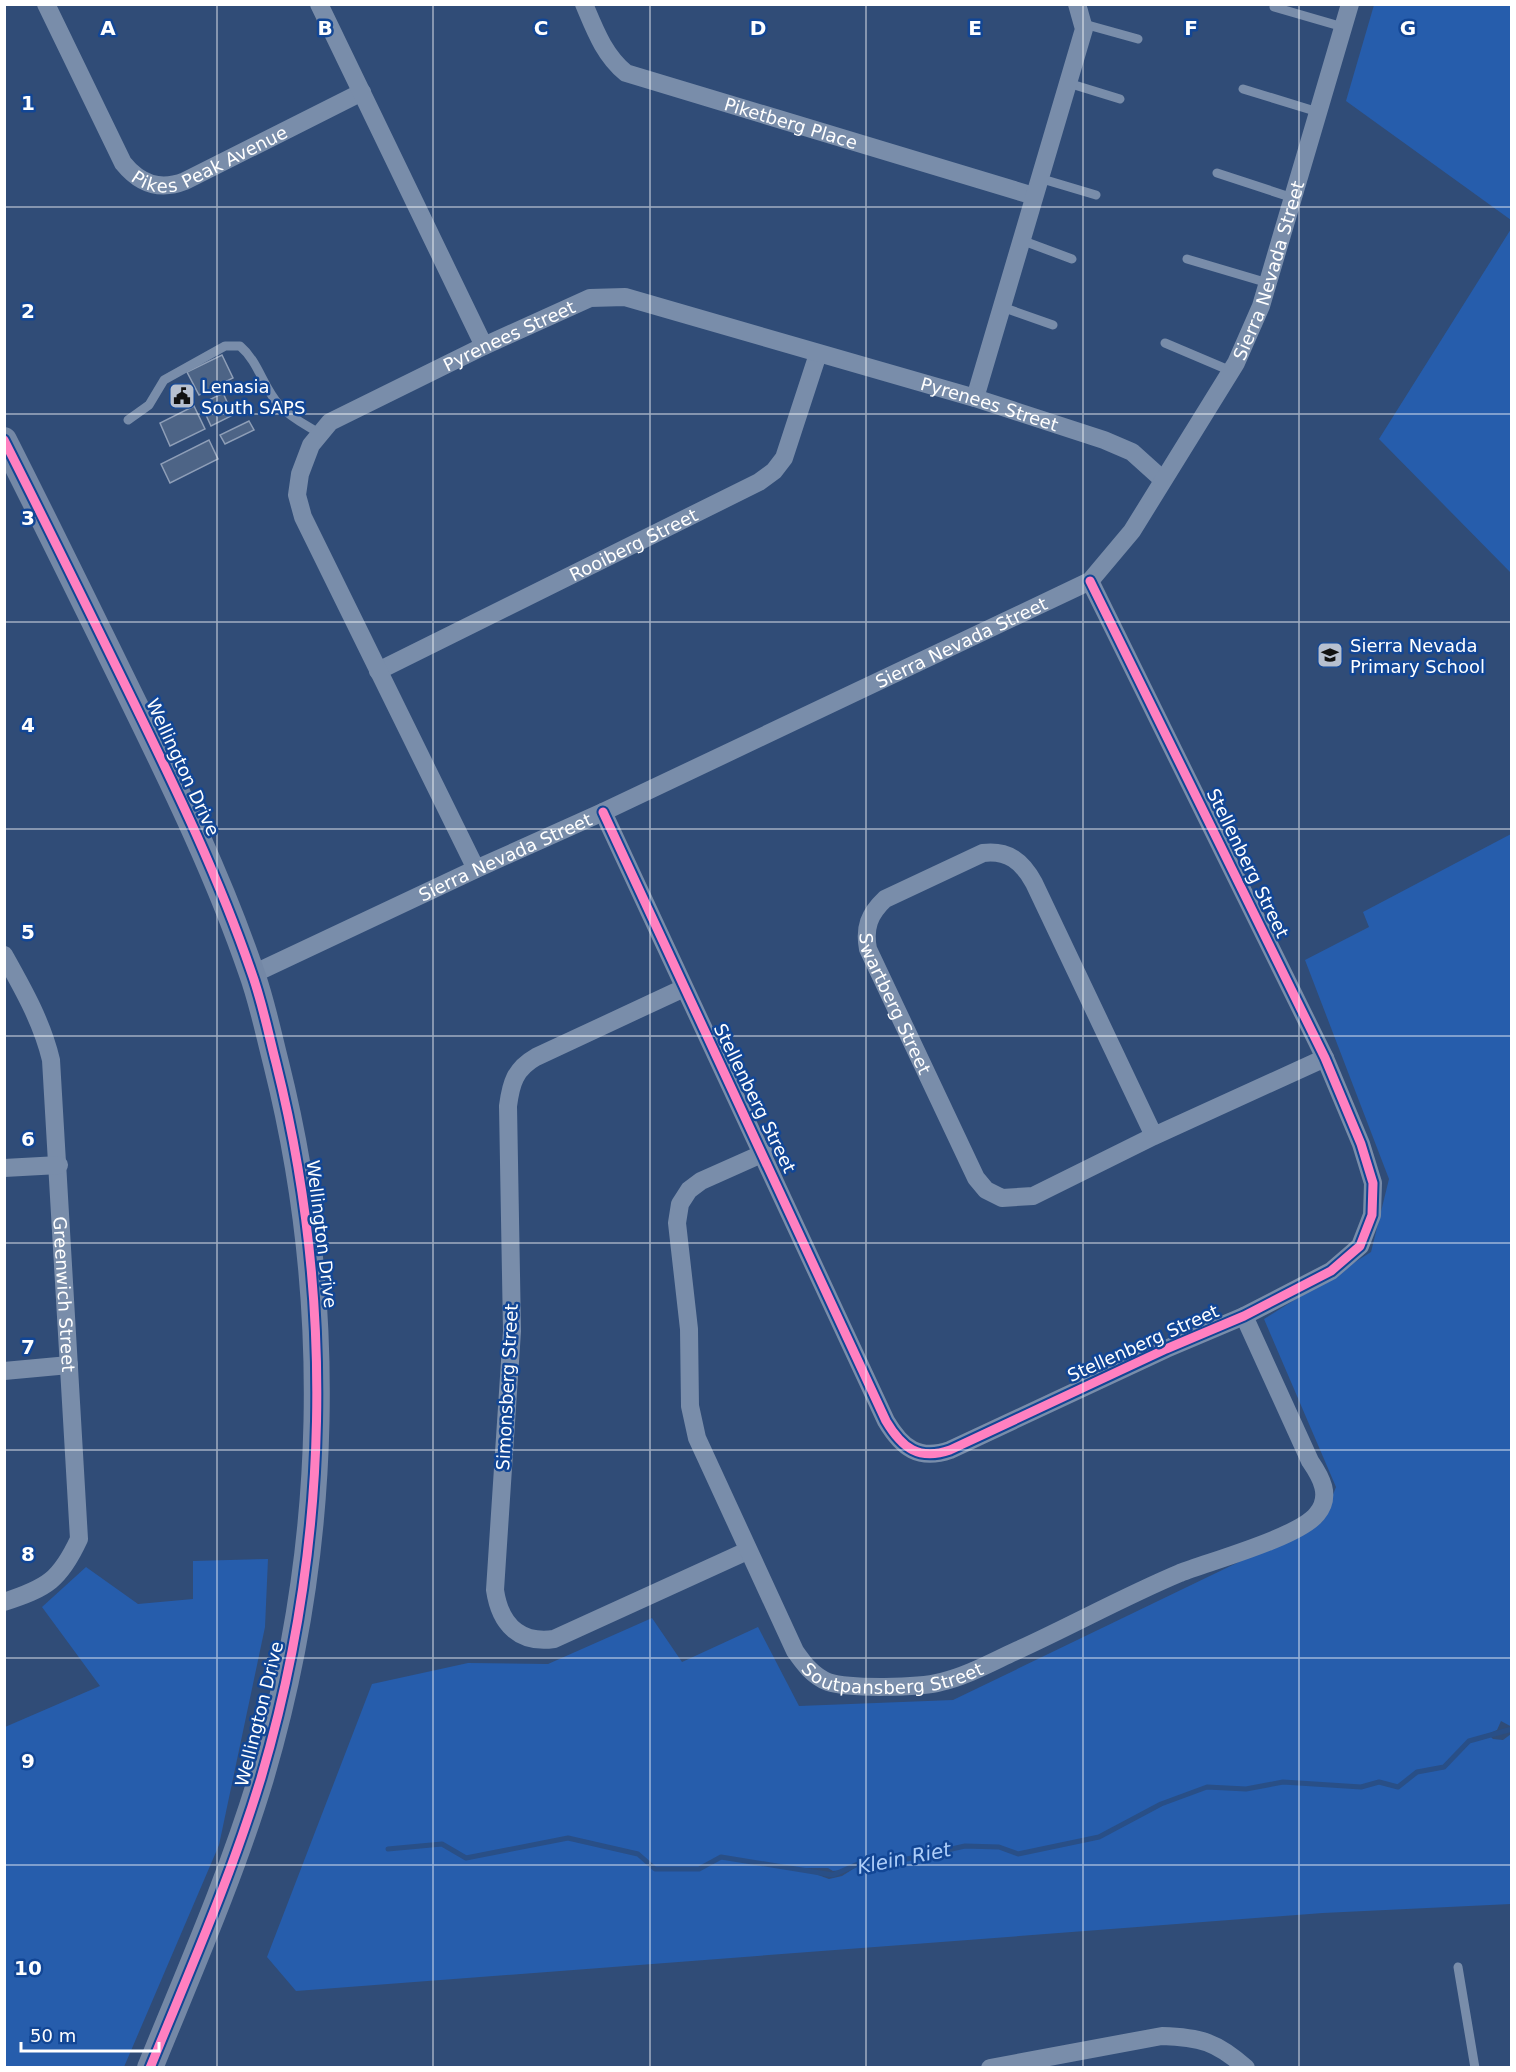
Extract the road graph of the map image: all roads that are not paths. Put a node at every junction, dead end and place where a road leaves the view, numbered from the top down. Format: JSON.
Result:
{"nodes":[{"id":1,"x":46,"y":4,"type":"edge"},
{"id":2,"x":319,"y":4,"type":"edge"},
{"id":3,"x":584,"y":4,"type":"edge"},
{"id":4,"x":1077,"y":4,"type":"edge"},
{"id":5,"x":1350,"y":4,"type":"edge"},
{"id":6,"x":1274,"y":7,"type":"dead end"},
{"id":7,"x":1084,"y":24,"type":"junction"},
{"id":8,"x":1343,"y":27,"type":"junction"},
{"id":9,"x":1138,"y":39,"type":"dead end"},
{"id":10,"x":1068,"y":83,"type":"junction"},
{"id":11,"x":1243,"y":89,"type":"dead end"},
{"id":12,"x":362,"y":92,"type":"junction"},
{"id":13,"x":1120,"y":99,"type":"dead end"},
{"id":14,"x":1318,"y":112,"type":"junction"},
{"id":15,"x":1217,"y":173,"type":"dead end"},
{"id":16,"x":1039,"y":178,"type":"junction"},
{"id":17,"x":1096,"y":195,"type":"dead end"},
{"id":18,"x":1034,"y":196,"type":"junction"},
{"id":19,"x":1293,"y":198,"type":"junction"},
{"id":20,"x":1021,"y":240,"type":"junction"},
{"id":21,"x":1072,"y":259,"type":"dead end"},
{"id":22,"x":1187,"y":259,"type":"dead end"},
{"id":23,"x":1268,"y":283,"type":"junction"},
{"id":24,"x":1002,"y":307,"type":"junction"},
{"id":25,"x":1053,"y":325,"type":"dead end"},
{"id":26,"x":1165,"y":343,"type":"dead end"},
{"id":27,"x":484,"y":346,"type":"junction"},
{"id":28,"x":818,"y":354,"type":"junction"},
{"id":29,"x":1231,"y":371,"type":"junction"},
{"id":30,"x":975,"y":398,"type":"junction"},
{"id":31,"x":128,"y":420,"type":"dead end"},
{"id":32,"x":320,"y":433,"type":"junction"},
{"id":33,"x":4,"y":440,"type":"edge"},
{"id":34,"x":1162,"y":479,"type":"junction"},
{"id":35,"x":1090,"y":581,"type":"junction"},
{"id":36,"x":378,"y":671,"type":"junction"},
{"id":37,"x":603,"y":812,"type":"junction"},
{"id":38,"x":476,"y":869,"type":"junction"},
{"id":39,"x":4,"y":955,"type":"edge"},
{"id":40,"x":253,"y":974,"type":"junction"},
{"id":41,"x":684,"y":988,"type":"junction"},
{"id":42,"x":1325,"y":1058,"type":"junction"},
{"id":43,"x":1154,"y":1136,"type":"junction"},
{"id":44,"x":764,"y":1153,"type":"junction"},
{"id":45,"x":59,"y":1165,"type":"junction"},
{"id":46,"x":4,"y":1168,"type":"edge"},
{"id":47,"x":1244,"y":1316,"type":"junction"},
{"id":48,"x":69,"y":1365,"type":"junction"},
{"id":49,"x":4,"y":1371,"type":"edge"},
{"id":50,"x":747,"y":1551,"type":"junction"},
{"id":51,"x":4,"y":1602,"type":"edge"},
{"id":52,"x":1458,"y":1967,"type":"dead end"},
{"id":53,"x":1062,"y":2060,"type":"edge"},
{"id":54,"x":150,"y":2067,"type":"edge"},
{"id":55,"x":990,"y":2067,"type":"edge"},
{"id":56,"x":1246,"y":2067,"type":"edge"},
{"id":57,"x":1475,"y":2067,"type":"edge"}],
"edges":[{"from":1,"to":12,"type":"street","name":"Pikes Peak Avenue"},
{"from":2,"to":12,"type":"street"},
{"from":3,"to":18,"type":"street","name":"Piketberg Place"},
{"from":4,"to":7,"type":"street"},
{"from":5,"to":8,"type":"street","name":"Sierra Nevada Street"},
{"from":6,"to":8,"type":"lane"},
{"from":7,"to":9,"type":"lane"},
{"from":7,"to":10,"type":"street"},
{"from":8,"to":14,"type":"street","name":"Sierra Nevada Street"},
{"from":10,"to":13,"type":"lane"},
{"from":10,"to":16,"type":"street"},
{"from":11,"to":14,"type":"lane"},
{"from":12,"to":27,"type":"street"},
{"from":14,"to":19,"type":"street","name":"Sierra Nevada Street"},
{"from":15,"to":19,"type":"lane"},
{"from":16,"to":17,"type":"lane"},
{"from":16,"to":18,"type":"street"},
{"from":18,"to":20,"type":"street"},
{"from":19,"to":23,"type":"street","name":"Sierra Nevada Street"},
{"from":20,"to":21,"type":"lane"},
{"from":20,"to":24,"type":"street"},
{"from":22,"to":23,"type":"lane"},
{"from":23,"to":29,"type":"street","name":"Sierra Nevada Street"},
{"from":24,"to":25,"type":"lane"},
{"from":24,"to":30,"type":"street"},
{"from":26,"to":29,"type":"lane"},
{"from":27,"to":28,"type":"street","name":"Pyrenees Street"},
{"from":27,"to":32,"type":"street","name":"Pyrenees Street"},
{"from":28,"to":30,"type":"street","name":"Pyrenees Street"},
{"from":28,"to":36,"type":"street","name":"Rooiberg Street"},
{"from":29,"to":34,"type":"street","name":"Sierra Nevada Street"},
{"from":30,"to":34,"type":"street","name":"Pyrenees Street"},
{"from":31,"to":32,"type":"lane"},
{"from":32,"to":36,"type":"street","name":"Pyrenees Street"},
{"from":33,"to":40,"type":"street","name":"Wellington Drive"},
{"from":34,"to":35,"type":"street","name":"Sierra Nevada Street"},
{"from":35,"to":37,"type":"street","name":"Sierra Nevada Street"},
{"from":35,"to":42,"type":"street","name":"Stellenberg Street"},
{"from":36,"to":38,"type":"street","name":"Pyrenees Street"},
{"from":37,"to":38,"type":"street","name":"Sierra Nevada Street"},
{"from":37,"to":41,"type":"street","name":"Stellenberg Street"},
{"from":38,"to":40,"type":"street","name":"Sierra Nevada Street"},
{"from":39,"to":45,"type":"street","name":"Greenwich Street"},
{"from":40,"to":54,"type":"street","name":"Wellington Drive"},
{"from":41,"to":44,"type":"street","name":"Stellenberg Street"},
{"from":41,"to":50,"type":"street","name":"Simonsberg Street"},
{"from":42,"to":43,"type":"street","name":"Swartberg Street"},
{"from":42,"to":47,"type":"street","name":"Stellenberg Street"},
{"from":43,"to":43,"type":"street","name":"Swartberg Street"},
{"from":44,"to":47,"type":"street","name":"Stellenberg Street"},
{"from":44,"to":50,"type":"street","name":"Soutpansberg Street"},
{"from":45,"to":46,"type":"street"},
{"from":45,"to":48,"type":"street","name":"Greenwich Street"},
{"from":47,"to":50,"type":"street","name":"Soutpansberg Street"},
{"from":48,"to":49,"type":"street"},
{"from":48,"to":51,"type":"street","name":"Greenwich Street"},
{"from":52,"to":57,"type":"lane"},
{"from":53,"to":55,"type":"street"},
{"from":53,"to":56,"type":"street"}]}
